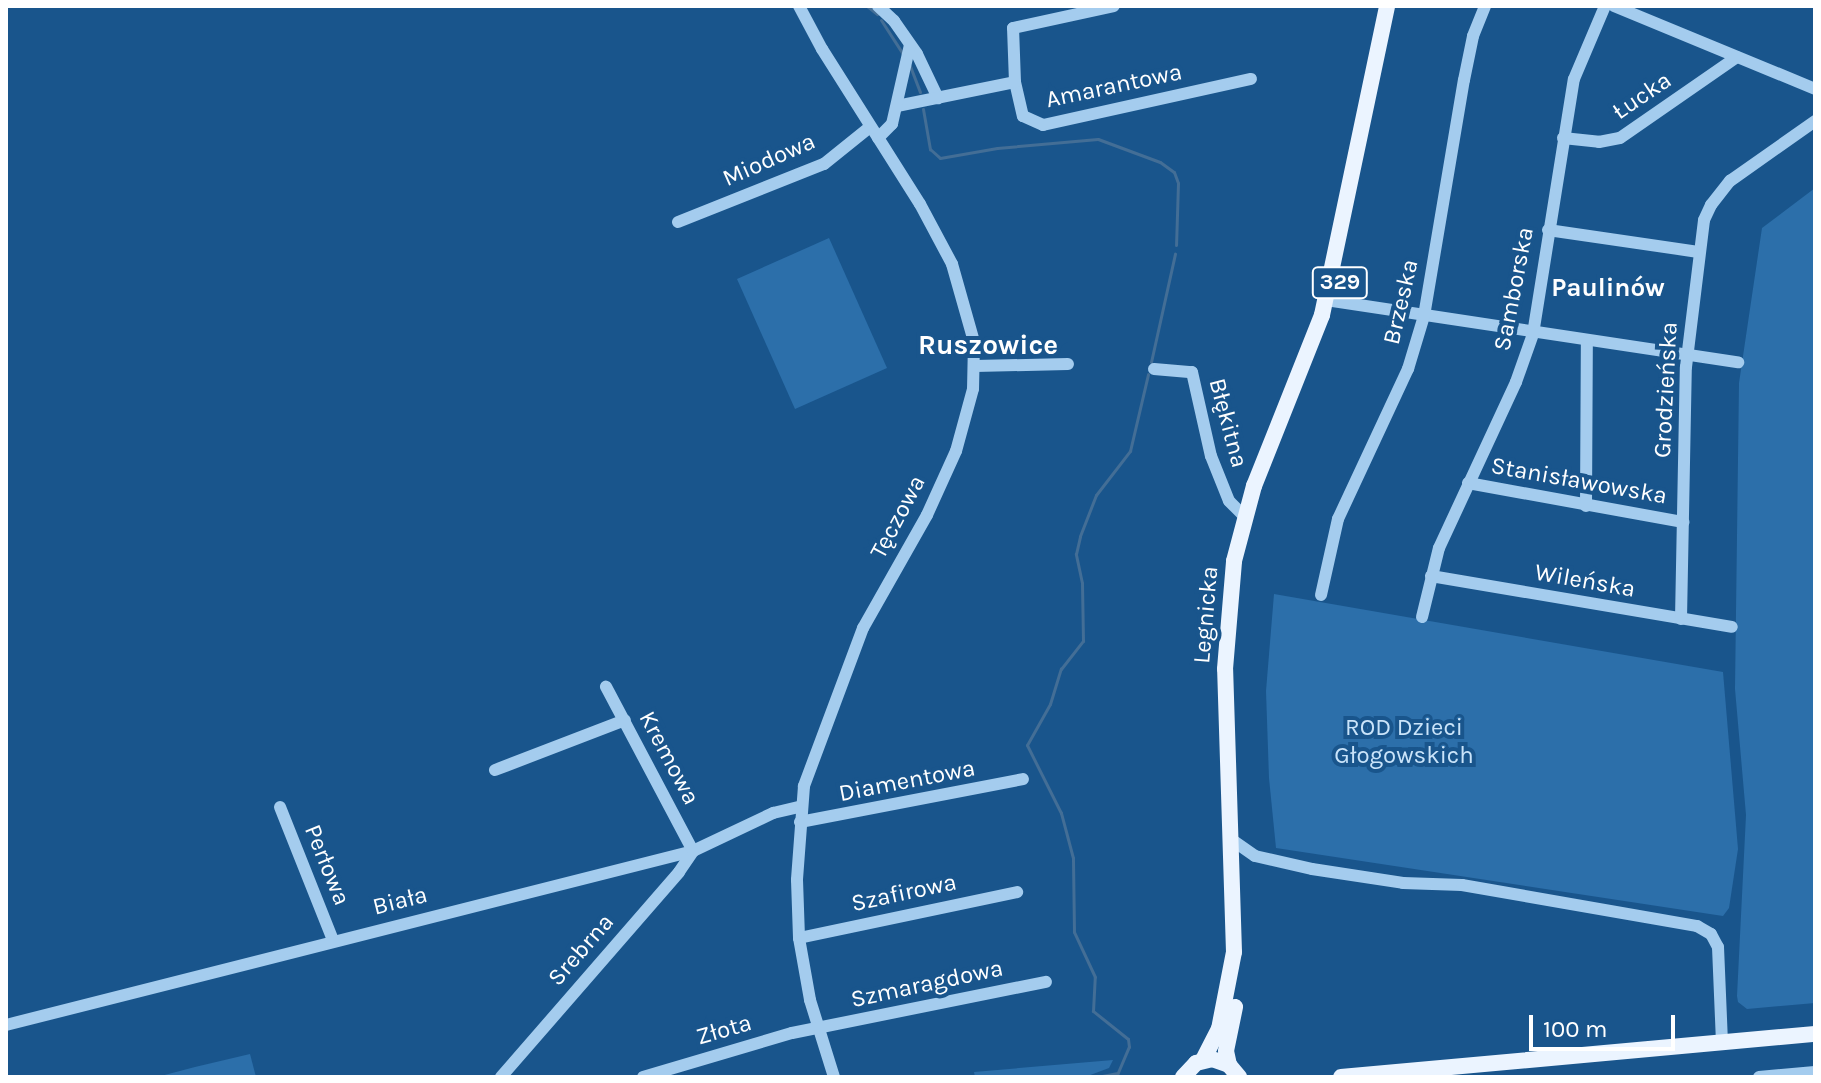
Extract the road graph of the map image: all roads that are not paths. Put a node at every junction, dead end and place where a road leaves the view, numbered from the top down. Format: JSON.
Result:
{"nodes":[{"id":1,"x":799,"y":6,"type":"edge"},
{"id":2,"x":878,"y":6,"type":"edge"},
{"id":3,"x":1114,"y":6,"type":"edge"},
{"id":4,"x":1387,"y":6,"type":"edge"},
{"id":5,"x":1485,"y":6,"type":"edge"},
{"id":6,"x":1605,"y":6,"type":"edge"},
{"id":7,"x":1614,"y":6,"type":"edge"},
{"id":8,"x":910,"y":45,"type":"junction"},
{"id":9,"x":1737,"y":57,"type":"junction"},
{"id":10,"x":1251,"y":79,"type":"dead end"},
{"id":11,"x":1015,"y":82,"type":"junction"},
{"id":12,"x":1815,"y":89,"type":"edge"},
{"id":13,"x":938,"y":98,"type":"junction"},
{"id":14,"x":897,"y":106,"type":"junction"},
{"id":15,"x":1815,"y":121,"type":"edge"},
{"id":16,"x":870,"y":127,"type":"junction"},
{"id":17,"x":878,"y":138,"type":"junction"},
{"id":18,"x":1563,"y":138,"type":"junction"},
{"id":19,"x":678,"y":222,"type":"dead end"},
{"id":20,"x":1548,"y":230,"type":"junction"},
{"id":21,"x":1698,"y":252,"type":"junction"},
{"id":22,"x":1331,"y":301,"type":"junction"},
{"id":23,"x":1424,"y":316,"type":"junction"},
{"id":24,"x":1533,"y":334,"type":"junction"},
{"id":25,"x":1587,"y":341,"type":"junction"},
{"id":26,"x":1687,"y":355,"type":"junction"},
{"id":27,"x":1738,"y":362,"type":"dead end"},
{"id":28,"x":1068,"y":364,"type":"dead end"},
{"id":29,"x":975,"y":366,"type":"junction"},
{"id":30,"x":1154,"y":369,"type":"dead end"},
{"id":31,"x":1468,"y":483,"type":"junction"},
{"id":32,"x":1586,"y":506,"type":"junction"},
{"id":33,"x":1244,"y":516,"type":"junction"},
{"id":34,"x":1683,"y":522,"type":"junction"},
{"id":35,"x":1431,"y":576,"type":"junction"},
{"id":36,"x":1321,"y":595,"type":"dead end"},
{"id":37,"x":1422,"y":617,"type":"dead end"},
{"id":38,"x":1681,"y":619,"type":"junction"},
{"id":39,"x":1732,"y":627,"type":"dead end"},
{"id":40,"x":606,"y":687,"type":"dead end"},
{"id":41,"x":625,"y":720,"type":"junction"},
{"id":42,"x":495,"y":770,"type":"dead end"},
{"id":43,"x":1023,"y":779,"type":"dead end"},
{"id":44,"x":280,"y":807,"type":"dead end"},
{"id":45,"x":800,"y":807,"type":"junction"},
{"id":46,"x":800,"y":822,"type":"junction"},
{"id":47,"x":1234,"y":835,"type":"junction"},
{"id":48,"x":693,"y":851,"type":"junction"},
{"id":49,"x":1255,"y":856,"type":"junction"},
{"id":50,"x":1240,"y":866,"type":"junction"},
{"id":51,"x":1232,"y":882,"type":"junction"},
{"id":52,"x":1017,"y":892,"type":"dead end"},
{"id":53,"x":799,"y":938,"type":"junction"},
{"id":54,"x":333,"y":940,"type":"junction"},
{"id":55,"x":1046,"y":982,"type":"dead end"},
{"id":56,"x":6,"y":1025,"type":"edge"},
{"id":57,"x":818,"y":1029,"type":"junction"},
{"id":58,"x":1815,"y":1034,"type":"edge"},
{"id":59,"x":1722,"y":1043,"type":"junction"},
{"id":60,"x":1203,"y":1060,"type":"junction"},
{"id":61,"x":1815,"y":1072,"type":"edge"},
{"id":62,"x":1238,"y":1073,"type":"edge"},
{"id":63,"x":501,"y":1077,"type":"edge"},
{"id":64,"x":643,"y":1077,"type":"edge"},
{"id":65,"x":834,"y":1077,"type":"edge"},
{"id":66,"x":1183,"y":1077,"type":"edge"},
{"id":67,"x":1341,"y":1077,"type":"edge"},
{"id":68,"x":1759,"y":1077,"type":"edge"}],
"edges":[{"from":1,"to":16,"type":"street","name":"Tęczowa"},
{"from":2,"to":8,"type":"street"},
{"from":3,"to":11,"type":"street"},
{"from":4,"to":22,"type":"main road","name":"Legnicka","number":"329"},
{"from":5,"to":23,"type":"street","name":"Brzeska"},
{"from":6,"to":18,"type":"street","name":"Samborska"},
{"from":7,"to":9,"type":"street"},
{"from":8,"to":13,"type":"street"},
{"from":8,"to":14,"type":"street"},
{"from":9,"to":12,"type":"street"},
{"from":9,"to":18,"type":"street","name":"Łucka"},
{"from":10,"to":11,"type":"street","name":"Amarantowa"},
{"from":11,"to":13,"type":"street"},
{"from":13,"to":14,"type":"street"},
{"from":14,"to":17,"type":"street"},
{"from":15,"to":21,"type":"street","name":"Grodzieńska"},
{"from":16,"to":17,"type":"street","name":"Tęczowa"},
{"from":16,"to":19,"type":"street","name":"Miodowa"},
{"from":17,"to":29,"type":"street","name":"Tęczowa"},
{"from":18,"to":20,"type":"street","name":"Samborska"},
{"from":20,"to":21,"type":"street"},
{"from":20,"to":24,"type":"street","name":"Samborska"},
{"from":21,"to":26,"type":"street","name":"Grodzieńska"},
{"from":22,"to":23,"type":"street"},
{"from":22,"to":33,"type":"main road","name":"Legnicka","number":"329"},
{"from":23,"to":24,"type":"street"},
{"from":23,"to":36,"type":"street","name":"Brzeska"},
{"from":24,"to":25,"type":"street"},
{"from":24,"to":31,"type":"street","name":"Samborska"},
{"from":25,"to":26,"type":"street"},
{"from":25,"to":32,"type":"street"},
{"from":26,"to":27,"type":"street"},
{"from":26,"to":34,"type":"street","name":"Grodzieńska"},
{"from":28,"to":29,"type":"street"},
{"from":29,"to":45,"type":"street","name":"Tęczowa"},
{"from":30,"to":33,"type":"street","name":"Błękitna"},
{"from":31,"to":32,"type":"street","name":"Stanisławowska"},
{"from":31,"to":35,"type":"street","name":"Samborska"},
{"from":32,"to":34,"type":"street","name":"Stanisławowska"},
{"from":33,"to":47,"type":"main road","name":"Legnicka","number":"329"},
{"from":34,"to":38,"type":"street","name":"Grodzieńska"},
{"from":35,"to":37,"type":"street","name":"Samborska"},
{"from":35,"to":38,"type":"street","name":"Wileńska"},
{"from":38,"to":39,"type":"street","name":"Wileńska"},
{"from":40,"to":41,"type":"street","name":"Kremowa"},
{"from":41,"to":42,"type":"street"},
{"from":41,"to":48,"type":"street","name":"Kremowa"},
{"from":43,"to":46,"type":"street","name":"Diamentowa"},
{"from":44,"to":54,"type":"street","name":"Perłowa"},
{"from":45,"to":46,"type":"street","name":"Tęczowa"},
{"from":45,"to":48,"type":"street","name":"Biała"},
{"from":46,"to":53,"type":"street","name":"Tęczowa"},
{"from":47,"to":49,"type":"street"},
{"from":47,"to":50,"type":"main road","name":"Legnicka","number":"329"},
{"from":47,"to":51,"type":"main road","name":"Legnicka","number":"329"},
{"from":48,"to":54,"type":"street","name":"Biała"},
{"from":48,"to":63,"type":"street","name":"Srebrna"},
{"from":49,"to":50,"type":"street"},
{"from":49,"to":59,"type":"street"},
{"from":50,"to":51,"type":"street"},
{"from":50,"to":62,"type":"main road","name":"Legnicka","number":"329"},
{"from":51,"to":60,"type":"main road","name":"Legnicka","number":"329"},
{"from":52,"to":53,"type":"street","name":"Szafirowa"},
{"from":53,"to":57,"type":"street","name":"Tęczowa"},
{"from":54,"to":56,"type":"street","name":"Biała"},
{"from":55,"to":57,"type":"street","name":"Szmaragdowa"},
{"from":57,"to":64,"type":"street","name":"Złota"},
{"from":57,"to":65,"type":"street","name":"Tęczowa"},
{"from":58,"to":59,"type":"main road"},
{"from":59,"to":67,"type":"main road"},
{"from":60,"to":62,"type":"main road"},
{"from":60,"to":66,"type":"main road"},
{"from":61,"to":68,"type":"street"}]}
